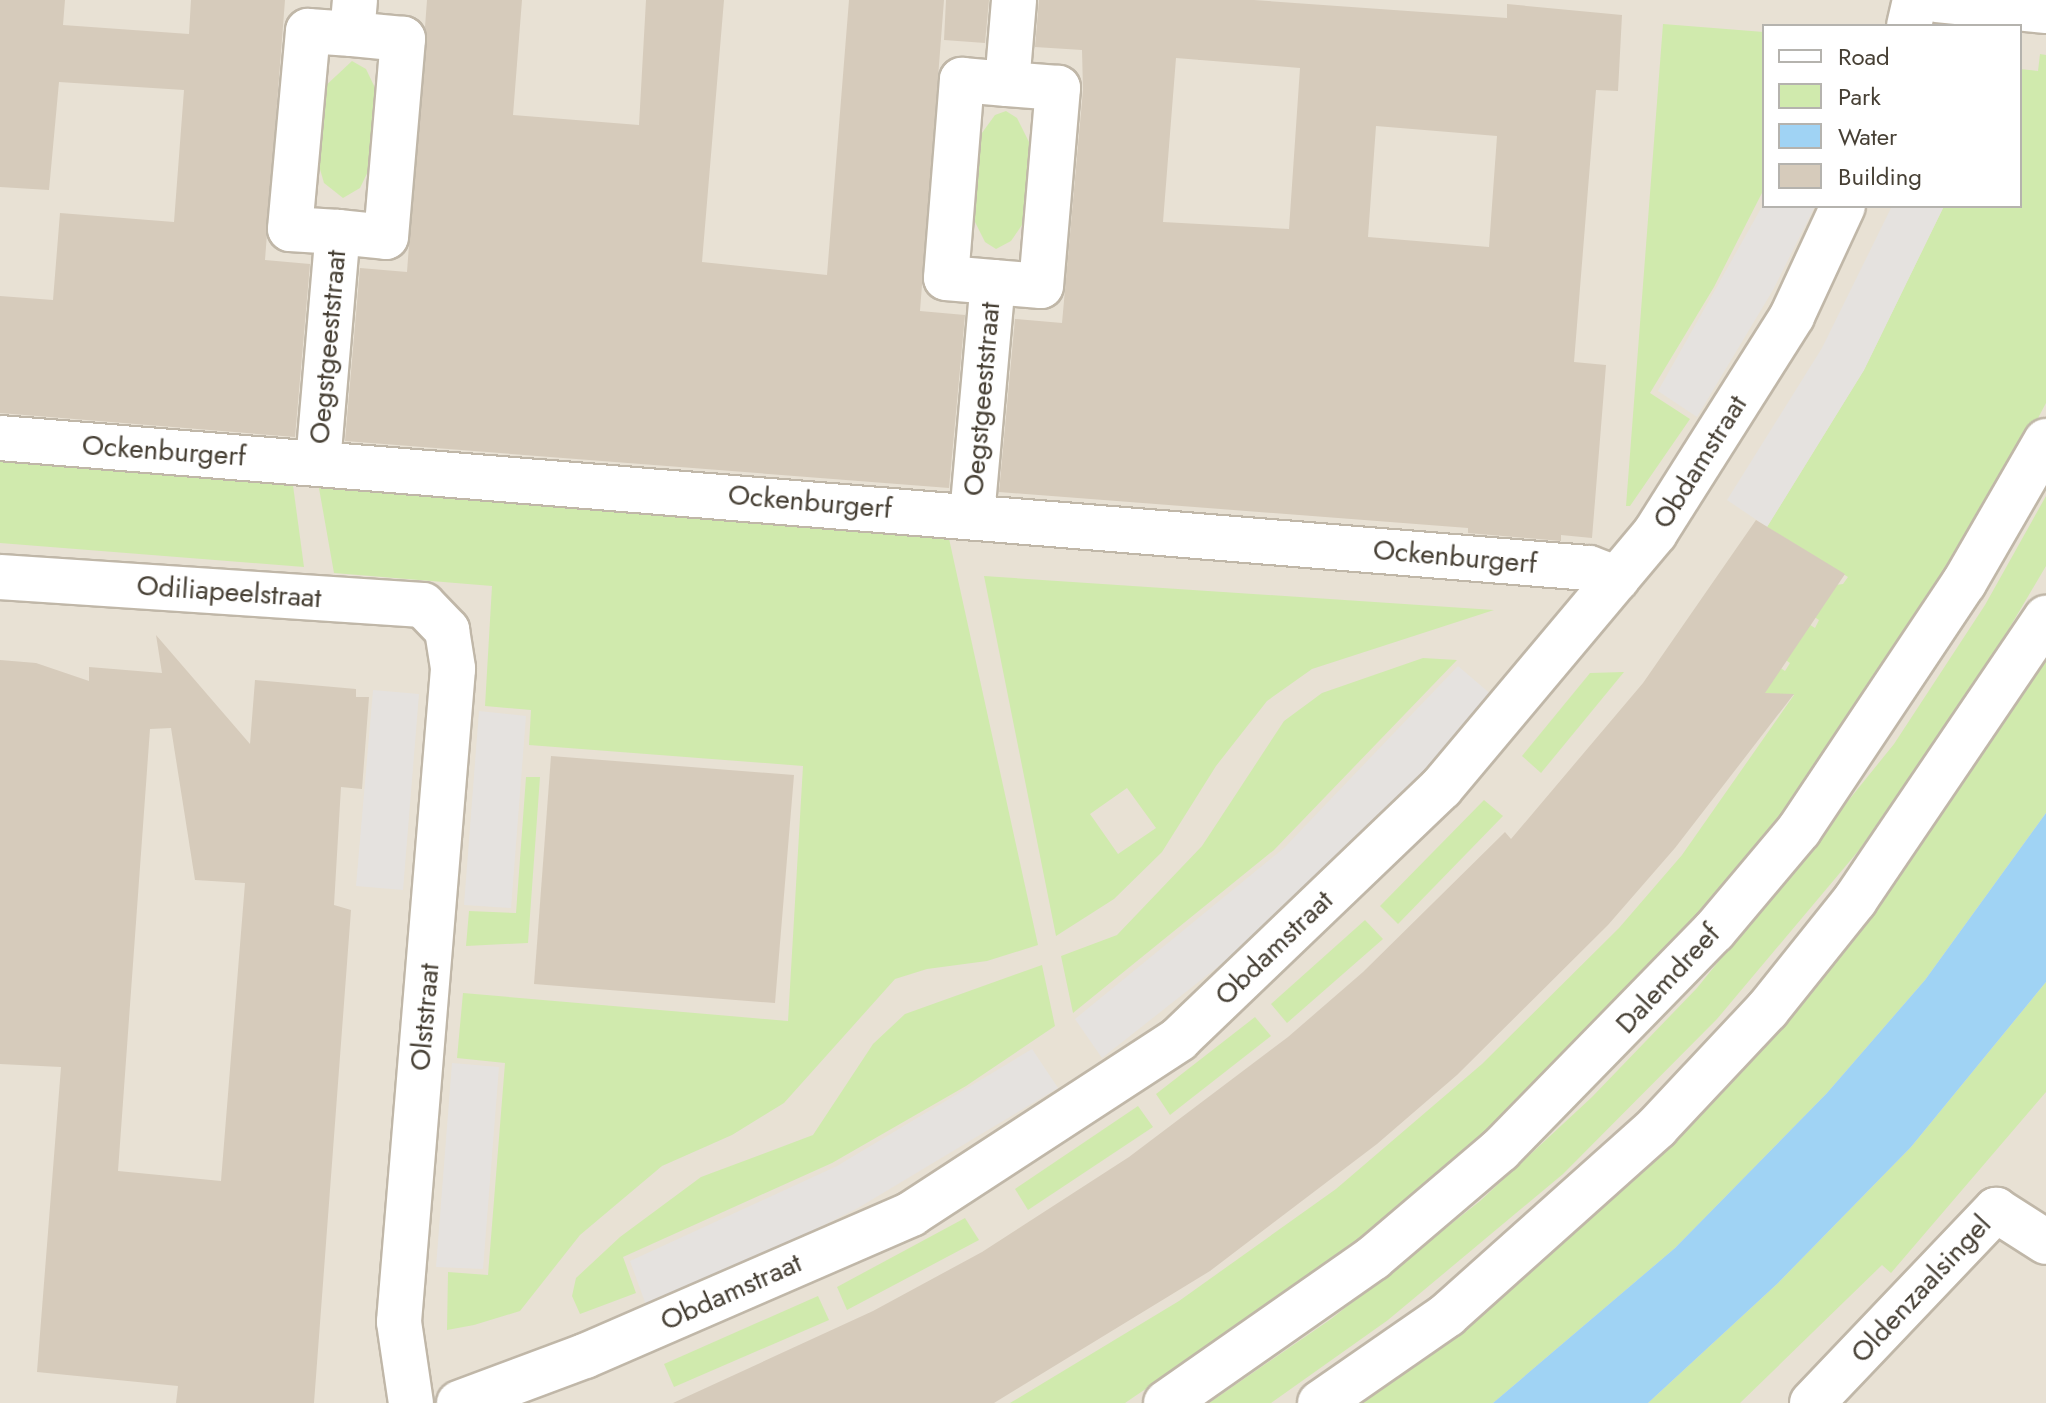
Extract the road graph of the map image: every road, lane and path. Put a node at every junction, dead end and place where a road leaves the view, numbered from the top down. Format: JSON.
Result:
{"nodes":[{"id":1,"x":1014,"y":0,"type":"edge"},
{"id":2,"x":1915,"y":0,"type":"edge"},
{"id":3,"x":1937,"y":0,"type":"edge"},
{"id":4,"x":2046,"y":11,"type":"edge"},
{"id":5,"x":354,"y":17,"type":"edge"},
{"id":6,"x":1909,"y":24,"type":"edge"},
{"id":7,"x":1007,"y":84,"type":"junction"},
{"id":8,"x":1842,"y":208,"type":"edge"},
{"id":9,"x":338,"y":232,"type":"junction"},
{"id":10,"x":993,"y":282,"type":"junction"},
{"id":11,"x":0,"y":438,"type":"edge"},
{"id":12,"x":2046,"y":441,"type":"edge"},
{"id":13,"x":318,"y":463,"type":"junction"},
{"id":14,"x":972,"y":516,"type":"junction"},
{"id":15,"x":0,"y":577,"type":"edge"},
{"id":16,"x":1617,"y":579,"type":"junction"},
{"id":17,"x":2046,"y":618,"type":"edge"},
{"id":18,"x":447,"y":630,"type":"joint"},
{"id":19,"x":2046,"y":1242,"type":"edge"},
{"id":20,"x":411,"y":1403,"type":"edge"},
{"id":21,"x":459,"y":1403,"type":"edge"},
{"id":22,"x":1166,"y":1403,"type":"edge"},
{"id":23,"x":1320,"y":1403,"type":"edge"},
{"id":24,"x":1812,"y":1403,"type":"edge"}],
"edges":[{"from":1,"to":7,"type":"street"},
{"from":2,"to":6,"type":"street"},
{"from":3,"to":4,"type":"street"},
{"from":5,"to":9,"type":"street","name":"Oegstgeeststraat"},
{"from":5,"to":9,"type":"street","name":"Oegstgeeststraat"},
{"from":7,"to":10,"type":"street","name":"Oegstgeeststraat"},
{"from":7,"to":10,"type":"street","name":"Oegstgeeststraat"},
{"from":8,"to":16,"type":"street","name":"Obdamstraat"},
{"from":9,"to":13,"type":"street","name":"Oegstgeeststraat"},
{"from":10,"to":14,"type":"street","name":"Oegstgeeststraat"},
{"from":11,"to":13,"type":"street","name":"Ockenburgerf"},
{"from":12,"to":22,"type":"street","name":"Dalemdreef"},
{"from":13,"to":14,"type":"street","name":"Ockenburgerf"},
{"from":14,"to":16,"type":"street","name":"Ockenburgerf"},
{"from":15,"to":18,"type":"street","name":"Odiliapeelstraat"},
{"from":16,"to":21,"type":"street","name":"Obdamstraat"},
{"from":17,"to":23,"type":"street"},
{"from":18,"to":20,"type":"street","name":"Olststraat"},
{"from":19,"to":24,"type":"street","name":"Oldenzaalsingel"}]}
